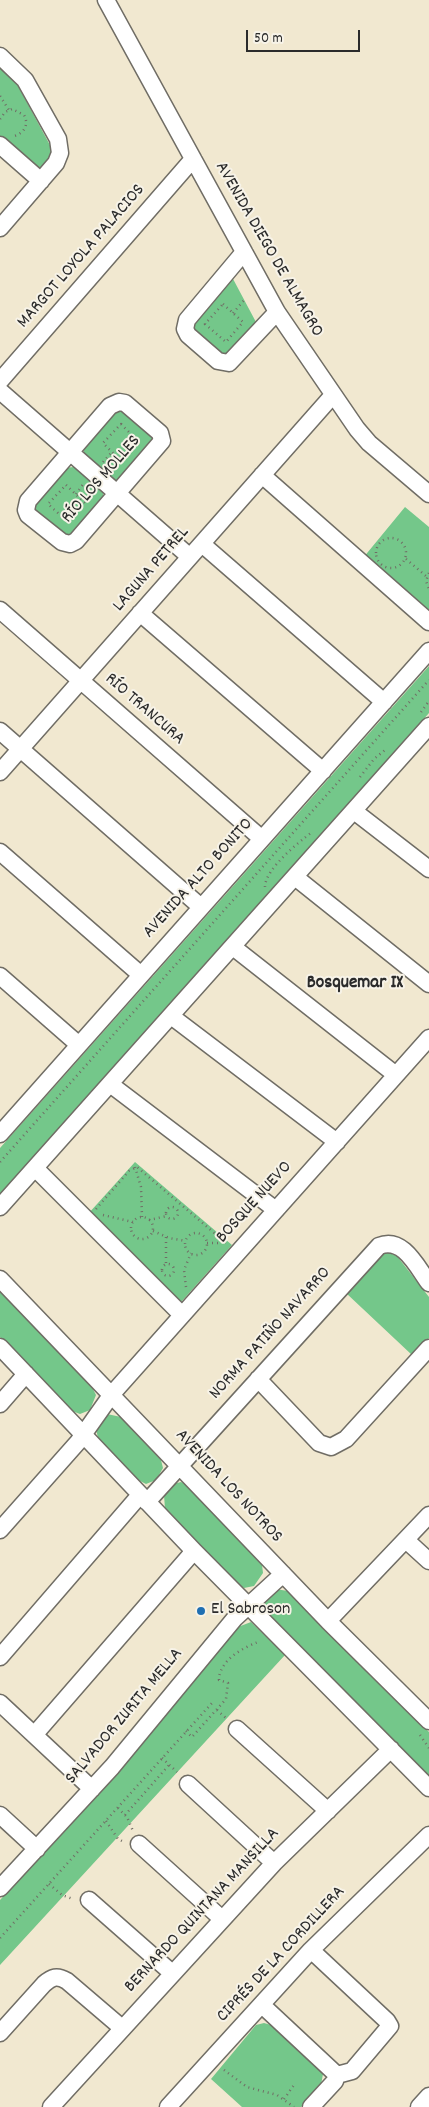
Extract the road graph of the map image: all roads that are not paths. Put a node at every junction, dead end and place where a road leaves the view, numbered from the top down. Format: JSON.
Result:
{"nodes":[{"id":1,"x":106,"y":0,"type":"edge"},
{"id":2,"x":0,"y":56,"type":"edge"},
{"id":3,"x":5,"y":140,"type":"edge"},
{"id":4,"x":194,"y":159,"type":"junction"},
{"id":5,"x":41,"y":181,"type":"junction"},
{"id":6,"x":0,"y":228,"type":"edge"},
{"id":7,"x":244,"y":252,"type":"junction"},
{"id":8,"x":277,"y":312,"type":"junction"},
{"id":9,"x":0,"y":381,"type":"edge"},
{"id":10,"x":0,"y":391,"type":"edge"},
{"id":11,"x":333,"y":394,"type":"junction"},
{"id":12,"x":70,"y":452,"type":"junction"},
{"id":13,"x":262,"y":475,"type":"junction"},
{"id":14,"x":118,"y":493,"type":"junction"},
{"id":15,"x":429,"y":494,"type":"edge"},
{"id":16,"x":202,"y":544,"type":"junction"},
{"id":17,"x":190,"y":557,"type":"junction"},
{"id":18,"x":0,"y":610,"type":"edge"},
{"id":19,"x":140,"y":613,"type":"junction"},
{"id":20,"x":429,"y":622,"type":"edge"},
{"id":21,"x":429,"y":651,"type":"edge"},
{"id":22,"x":80,"y":682,"type":"junction"},
{"id":23,"x":384,"y":702,"type":"junction"},
{"id":24,"x":429,"y":726,"type":"edge"},
{"id":25,"x":0,"y":731,"type":"edge"},
{"id":26,"x":423,"y":745,"type":"edge"},
{"id":27,"x":21,"y":749,"type":"junction"},
{"id":28,"x":323,"y":770,"type":"junction"},
{"id":29,"x":0,"y":772,"type":"edge"},
{"id":30,"x":354,"y":811,"type":"junction"},
{"id":31,"x":262,"y":839,"type":"junction"},
{"id":32,"x":0,"y":852,"type":"edge"},
{"id":33,"x":429,"y":868,"type":"edge"},
{"id":34,"x":295,"y":877,"type":"junction"},
{"id":35,"x":201,"y":907,"type":"junction"},
{"id":36,"x":233,"y":947,"type":"junction"},
{"id":37,"x":141,"y":975,"type":"junction"},
{"id":38,"x":0,"y":976,"type":"edge"},
{"id":39,"x":429,"y":984,"type":"edge"},
{"id":40,"x":171,"y":1016,"type":"junction"},
{"id":41,"x":429,"y":1038,"type":"edge"},
{"id":42,"x":79,"y":1045,"type":"junction"},
{"id":43,"x":396,"y":1075,"type":"junction"},
{"id":44,"x":110,"y":1084,"type":"junction"},
{"id":45,"x":0,"y":1134,"type":"edge"},
{"id":46,"x":337,"y":1142,"type":"junction"},
{"id":47,"x":35,"y":1168,"type":"junction"},
{"id":48,"x":0,"y":1207,"type":"edge"},
{"id":49,"x":276,"y":1210,"type":"junction"},
{"id":50,"x":0,"y":1279,"type":"edge"},
{"id":51,"x":429,"y":1283,"type":"edge"},
{"id":52,"x":182,"y":1315,"type":"junction"},
{"id":53,"x":0,"y":1347,"type":"edge"},
{"id":54,"x":429,"y":1348,"type":"edge"},
{"id":55,"x":26,"y":1374,"type":"junction"},
{"id":56,"x":258,"y":1379,"type":"junction"},
{"id":57,"x":112,"y":1394,"type":"junction"},
{"id":58,"x":0,"y":1404,"type":"edge"},
{"id":59,"x":83,"y":1434,"type":"junction"},
{"id":60,"x":180,"y":1465,"type":"junction"},
{"id":61,"x":143,"y":1498,"type":"junction"},
{"id":62,"x":429,"y":1515,"type":"edge"},
{"id":63,"x":0,"y":1530,"type":"edge"},
{"id":64,"x":407,"y":1540,"type":"junction"},
{"id":65,"x":194,"y":1551,"type":"junction"},
{"id":66,"x":429,"y":1561,"type":"edge"},
{"id":67,"x":282,"y":1574,"type":"junction"},
{"id":68,"x":248,"y":1606,"type":"junction"},
{"id":69,"x":328,"y":1621,"type":"junction"},
{"id":70,"x":0,"y":1657,"type":"edge"},
{"id":71,"x":0,"y":1703,"type":"edge"},
{"id":72,"x":429,"y":1721,"type":"edge"},
{"id":73,"x":237,"y":1729,"type":"dead end"},
{"id":74,"x":35,"y":1734,"type":"junction"},
{"id":75,"x":391,"y":1748,"type":"junction"},
{"id":76,"x":184,"y":1779,"type":"road end"},
{"id":77,"x":429,"y":1788,"type":"edge"},
{"id":78,"x":92,"y":1789,"type":"junction"},
{"id":79,"x":328,"y":1810,"type":"junction"},
{"id":80,"x":0,"y":1815,"type":"edge"},
{"id":81,"x":429,"y":1835,"type":"edge"},
{"id":82,"x":139,"y":1844,"type":"dead end"},
{"id":83,"x":37,"y":1849,"type":"junction"},
{"id":84,"x":274,"y":1863,"type":"junction"},
{"id":85,"x":0,"y":1888,"type":"edge"},
{"id":86,"x":90,"y":1900,"type":"dead end"},
{"id":87,"x":222,"y":1919,"type":"junction"},
{"id":88,"x":311,"y":1950,"type":"junction"},
{"id":89,"x":172,"y":1973,"type":"junction"},
{"id":90,"x":262,"y":2005,"type":"junction"},
{"id":91,"x":122,"y":2028,"type":"junction"},
{"id":92,"x":0,"y":2033,"type":"edge"},
{"id":93,"x":337,"y":2075,"type":"junction"},
{"id":94,"x":429,"y":2096,"type":"edge"},
{"id":95,"x":51,"y":2107,"type":"edge"},
{"id":96,"x":168,"y":2107,"type":"edge"},
{"id":97,"x":311,"y":2107,"type":"edge"},
{"id":98,"x":419,"y":2107,"type":"edge"}],
"edges":[{"from":1,"to":4,"type":"street","name":"AVENIDA DIEGO DE ALMAGRO"},
{"from":2,"to":5,"type":"street"},
{"from":3,"to":5,"type":"street"},
{"from":4,"to":7,"type":"street","name":"AVENIDA DIEGO DE ALMAGRO"},
{"from":4,"to":9,"type":"street","name":"MARGOT LOYOLA PALACIOS"},
{"from":5,"to":6,"type":"street"},
{"from":7,"to":8,"type":"street","name":"AVENIDA DIEGO DE ALMAGRO"},
{"from":7,"to":8,"type":"street"},
{"from":8,"to":11,"type":"street","name":"AVENIDA DIEGO DE ALMAGRO"},
{"from":10,"to":12,"type":"street"},
{"from":11,"to":13,"type":"street","name":"LAGUNA PETREL"},
{"from":11,"to":15,"type":"street","name":"AVENIDA DIEGO DE ALMAGRO"},
{"from":12,"to":14,"type":"street"},
{"from":12,"to":14,"type":"street","name":"RÍO LOS MOLLES"},
{"from":12,"to":14,"type":"street","name":"RÍO LOS MOLLES"},
{"from":13,"to":16,"type":"street","name":"LAGUNA PETREL"},
{"from":13,"to":20,"type":"street"},
{"from":14,"to":17,"type":"street"},
{"from":16,"to":17,"type":"street","name":"LAGUNA PETREL"},
{"from":16,"to":23,"type":"street"},
{"from":17,"to":19,"type":"street","name":"LAGUNA PETREL"},
{"from":18,"to":22,"type":"street","name":"RÍO TRANCURA"},
{"from":19,"to":22,"type":"street","name":"LAGUNA PETREL"},
{"from":19,"to":28,"type":"street"},
{"from":21,"to":23,"type":"street","name":"AVENIDA ALTO BONITO"},
{"from":22,"to":27,"type":"street","name":"LAGUNA PETREL"},
{"from":22,"to":31,"type":"street","name":"RÍO TRANCURA"},
{"from":23,"to":28,"type":"street","name":"AVENIDA ALTO BONITO"},
{"from":24,"to":26,"type":"street"},
{"from":25,"to":27,"type":"street"},
{"from":26,"to":30,"type":"street"},
{"from":27,"to":29,"type":"street","name":"LAGUNA PETREL"},
{"from":27,"to":35,"type":"street"},
{"from":28,"to":31,"type":"street","name":"AVENIDA ALTO BONITO"},
{"from":30,"to":33,"type":"street"},
{"from":30,"to":34,"type":"street"},
{"from":31,"to":35,"type":"street","name":"AVENIDA ALTO BONITO"},
{"from":32,"to":37,"type":"street"},
{"from":34,"to":36,"type":"street"},
{"from":34,"to":39,"type":"street"},
{"from":35,"to":37,"type":"street","name":"AVENIDA ALTO BONITO"},
{"from":36,"to":40,"type":"street"},
{"from":36,"to":43,"type":"street"},
{"from":37,"to":42,"type":"street","name":"AVENIDA ALTO BONITO"},
{"from":38,"to":42,"type":"street"},
{"from":40,"to":44,"type":"street"},
{"from":40,"to":46,"type":"street"},
{"from":41,"to":43,"type":"street","name":"BOSQUE NUEVO"},
{"from":42,"to":45,"type":"street","name":"AVENIDA ALTO BONITO"},
{"from":43,"to":46,"type":"street","name":"BOSQUE NUEVO"},
{"from":44,"to":47,"type":"street"},
{"from":44,"to":49,"type":"street"},
{"from":46,"to":49,"type":"street","name":"BOSQUE NUEVO"},
{"from":47,"to":48,"type":"street"},
{"from":47,"to":52,"type":"street"},
{"from":49,"to":52,"type":"street","name":"BOSQUE NUEVO"},
{"from":50,"to":57,"type":"street","name":"AVENIDA LOS NOTROS"},
{"from":51,"to":56,"type":"street","name":"NORMA PATIÑO NAVARRO"},
{"from":52,"to":57,"type":"street","name":"BOSQUE NUEVO"},
{"from":53,"to":55,"type":"street"},
{"from":54,"to":56,"type":"street"},
{"from":55,"to":58,"type":"street"},
{"from":55,"to":59,"type":"street"},
{"from":56,"to":60,"type":"street","name":"NORMA PATIÑO NAVARRO"},
{"from":57,"to":59,"type":"street","name":"BOSQUE NUEVO"},
{"from":57,"to":60,"type":"street","name":"AVENIDA LOS NOTROS"},
{"from":59,"to":61,"type":"street"},
{"from":59,"to":63,"type":"street","name":"BOSQUE NUEVO"},
{"from":60,"to":61,"type":"street","name":"NORMA PATIÑO NAVARRO"},
{"from":60,"to":67,"type":"street","name":"AVENIDA LOS NOTROS"},
{"from":61,"to":65,"type":"street"},
{"from":61,"to":70,"type":"street","name":"NORMA PATIÑO NAVARRO"},
{"from":62,"to":64,"type":"street"},
{"from":64,"to":66,"type":"street"},
{"from":64,"to":69,"type":"street"},
{"from":65,"to":68,"type":"street"},
{"from":65,"to":74,"type":"street"},
{"from":67,"to":68,"type":"street","name":"SALVADOR ZURITA MELLA"},
{"from":67,"to":69,"type":"street","name":"AVENIDA LOS NOTROS"},
{"from":68,"to":75,"type":"street"},
{"from":68,"to":78,"type":"street","name":"SALVADOR ZURITA MELLA"},
{"from":69,"to":72,"type":"street","name":"AVENIDA LOS NOTROS"},
{"from":71,"to":74,"type":"street"},
{"from":73,"to":79,"type":"street"},
{"from":74,"to":78,"type":"street"},
{"from":75,"to":77,"type":"street"},
{"from":75,"to":79,"type":"street","name":"BERNARDO QUINTANA MANSILLA"},
{"from":76,"to":84,"type":"street"},
{"from":78,"to":83,"type":"street","name":"SALVADOR ZURITA MELLA"},
{"from":79,"to":84,"type":"street","name":"BERNARDO QUINTANA MANSILLA"},
{"from":80,"to":83,"type":"street"},
{"from":81,"to":88,"type":"street","name":"CIPRÉS DE LA CORDILLERA"},
{"from":82,"to":87,"type":"street"},
{"from":83,"to":85,"type":"street","name":"SALVADOR ZURITA MELLA"},
{"from":84,"to":87,"type":"street","name":"BERNARDO QUINTANA MANSILLA"},
{"from":86,"to":89,"type":"street"},
{"from":87,"to":89,"type":"street","name":"BERNARDO QUINTANA MANSILLA"},
{"from":88,"to":90,"type":"street","name":"CIPRÉS DE LA CORDILLERA"},
{"from":88,"to":93,"type":"street"},
{"from":89,"to":91,"type":"street","name":"BERNARDO QUINTANA MANSILLA"},
{"from":90,"to":93,"type":"street"},
{"from":90,"to":96,"type":"street","name":"CIPRÉS DE LA CORDILLERA"},
{"from":91,"to":92,"type":"street"},
{"from":91,"to":95,"type":"street","name":"BERNARDO QUINTANA MANSILLA"},
{"from":93,"to":97,"type":"street"},
{"from":94,"to":98,"type":"street"}]}
